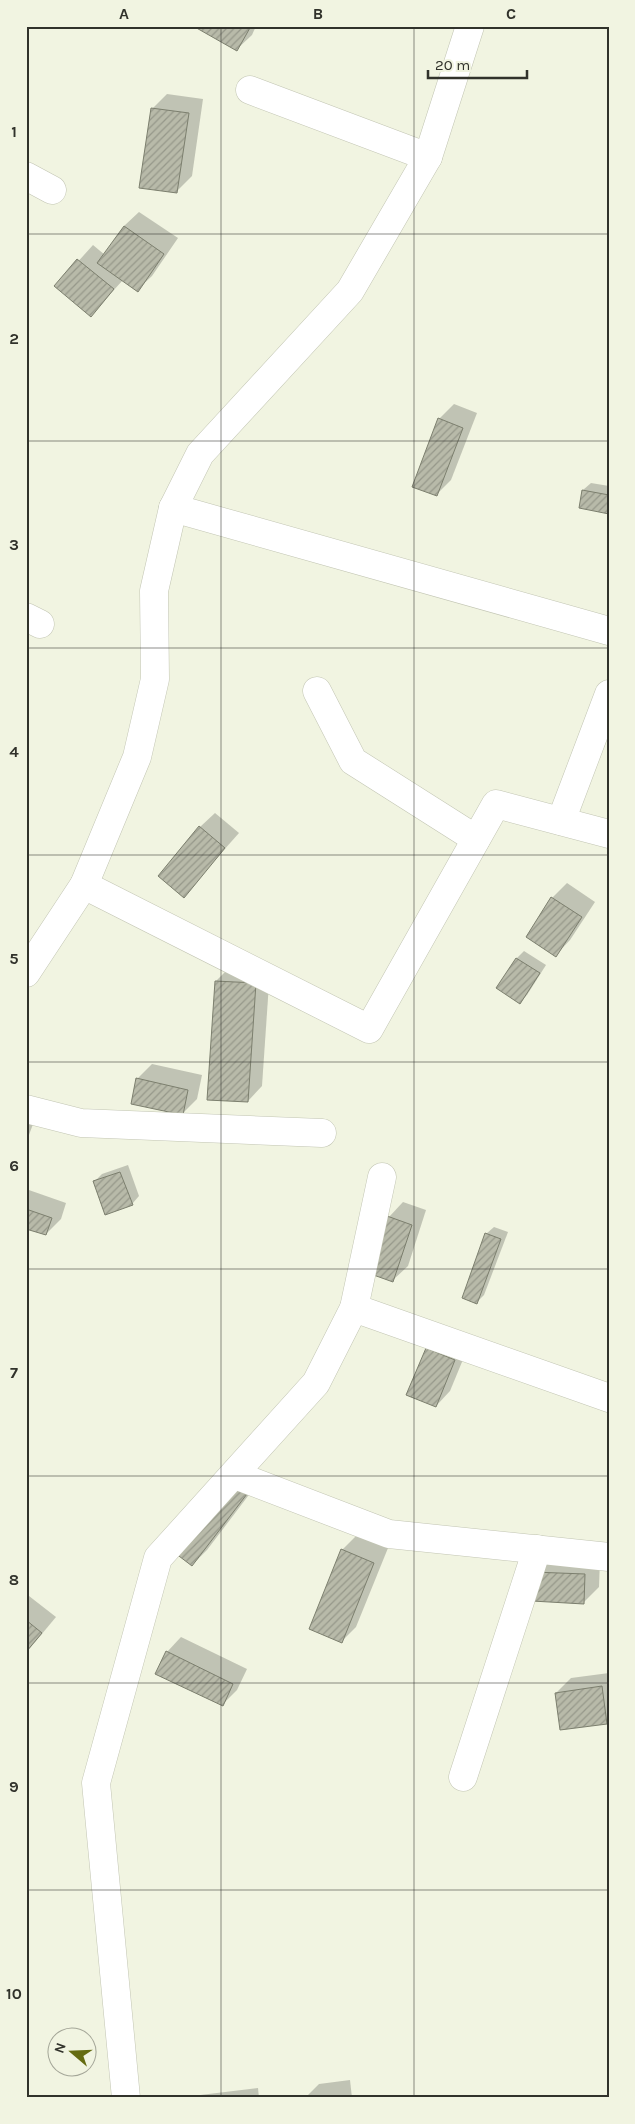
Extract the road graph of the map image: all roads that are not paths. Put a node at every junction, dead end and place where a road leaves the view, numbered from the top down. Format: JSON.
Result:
{"nodes":[{"id":1,"x":470,"y":26,"type":"edge"},
{"id":2,"x":250,"y":90,"type":"dead end"},
{"id":3,"x":428,"y":157,"type":"junction"},
{"id":4,"x":26,"y":176,"type":"edge"},
{"id":5,"x":52,"y":190,"type":"dead end"},
{"id":6,"x":173,"y":508,"type":"junction"},
{"id":7,"x":609,"y":631,"type":"edge"},
{"id":8,"x":317,"y":691,"type":"dead end"},
{"id":9,"x":609,"y":694,"type":"edge"},
{"id":10,"x":561,"y":821,"type":"junction"},
{"id":11,"x":609,"y":834,"type":"edge"},
{"id":12,"x":476,"y":839,"type":"junction"},
{"id":13,"x":84,"y":885,"type":"junction"},
{"id":14,"x":26,"y":972,"type":"edge"},
{"id":15,"x":26,"y":1109,"type":"edge"},
{"id":16,"x":322,"y":1133,"type":"dead end"},
{"id":17,"x":382,"y":1177,"type":"dead end"},
{"id":18,"x":354,"y":1308,"type":"junction"},
{"id":19,"x":609,"y":1398,"type":"edge"},
{"id":20,"x":234,"y":1475,"type":"junction"},
{"id":21,"x":537,"y":1549,"type":"junction"},
{"id":22,"x":609,"y":1557,"type":"edge"},
{"id":23,"x":463,"y":1777,"type":"dead end"},
{"id":24,"x":126,"y":2098,"type":"edge"}],
"edges":[{"from":1,"to":3,"type":"street"},
{"from":2,"to":3,"type":"street"},
{"from":3,"to":6,"type":"street"},
{"from":4,"to":5,"type":"street"},
{"from":6,"to":7,"type":"street"},
{"from":6,"to":13,"type":"street"},
{"from":8,"to":12,"type":"street"},
{"from":9,"to":10,"type":"street"},
{"from":10,"to":11,"type":"street"},
{"from":10,"to":12,"type":"street"},
{"from":12,"to":13,"type":"street"},
{"from":13,"to":14,"type":"street"},
{"from":15,"to":16,"type":"street"},
{"from":17,"to":18,"type":"street"},
{"from":18,"to":19,"type":"street"},
{"from":18,"to":20,"type":"street"},
{"from":20,"to":21,"type":"street"},
{"from":20,"to":24,"type":"street"},
{"from":21,"to":22,"type":"street"},
{"from":21,"to":23,"type":"street"}]}
